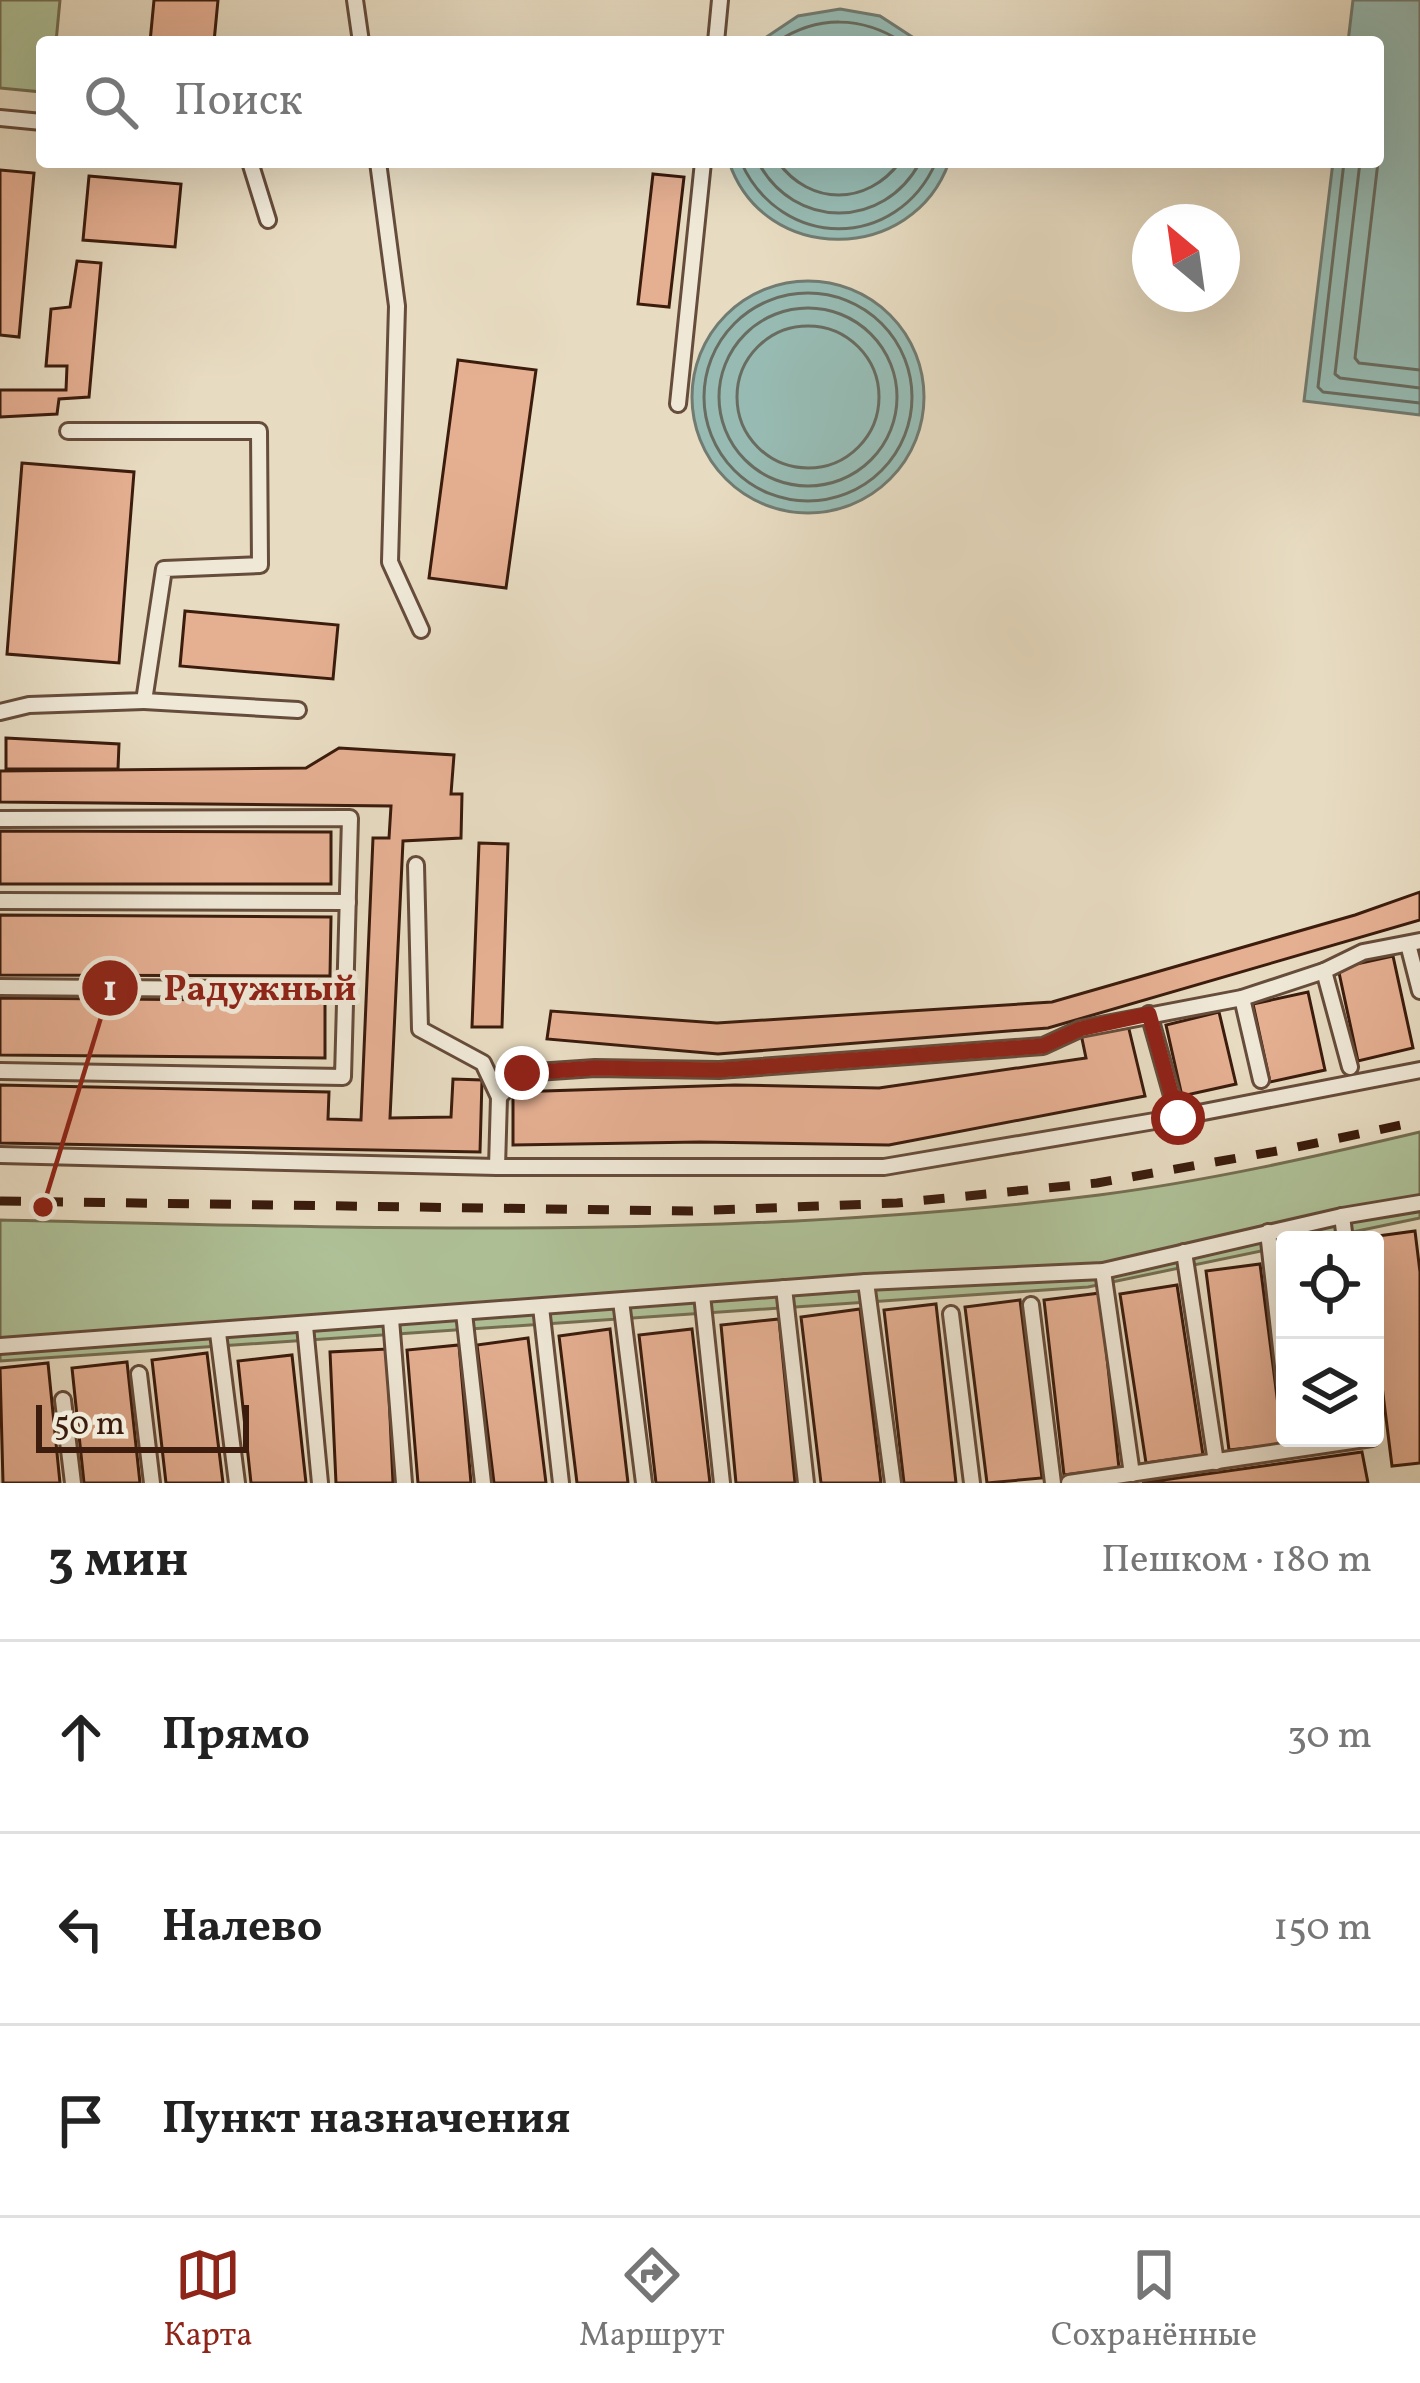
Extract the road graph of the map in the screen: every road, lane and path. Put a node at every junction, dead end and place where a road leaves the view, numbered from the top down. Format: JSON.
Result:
{"nodes":[{"id":1,"x":355,"y":0,"type":"edge"},
{"id":2,"x":720,"y":0,"type":"edge"},
{"id":3,"x":360,"y":36,"type":"edge"},
{"id":4,"x":717,"y":36,"type":"edge"},
{"id":5,"x":0,"y":118,"type":"edge"},
{"id":6,"x":36,"y":121,"type":"edge"},
{"id":7,"x":252,"y":168,"type":"edge"},
{"id":8,"x":379,"y":168,"type":"edge"},
{"id":9,"x":702,"y":168,"type":"edge"},
{"id":10,"x":268,"y":220,"type":"dead end"},
{"id":11,"x":678,"y":404,"type":"dead end"},
{"id":12,"x":68,"y":431,"type":"dead end"},
{"id":13,"x":421,"y":630,"type":"dead end"},
{"id":14,"x":144,"y":701,"type":"junction"},
{"id":15,"x":298,"y":710,"type":"dead end"},
{"id":16,"x":0,"y":712,"type":"edge"},
{"id":17,"x":0,"y":819,"type":"edge"},
{"id":18,"x":416,"y":865,"type":"dead end"},
{"id":19,"x":0,"y":901,"type":"edge"},
{"id":20,"x":348,"y":902,"type":"junction"},
{"id":21,"x":1414,"y":942,"type":"edge"},
{"id":22,"x":1324,"y":971,"type":"junction"},
{"id":23,"x":0,"y":987,"type":"edge"},
{"id":24,"x":345,"y":990,"type":"junction"},
{"id":25,"x":1420,"y":991,"type":"edge"},
{"id":26,"x":1242,"y":998,"type":"junction"},
{"id":27,"x":1149,"y":1014,"type":"junction"},
{"id":28,"x":1350,"y":1066,"type":"dead end"},
{"id":29,"x":1420,"y":1070,"type":"edge"},
{"id":30,"x":0,"y":1071,"type":"edge"},
{"id":31,"x":1261,"y":1080,"type":"dead end"},
{"id":32,"x":499,"y":1097,"type":"junction"},
{"id":33,"x":1178,"y":1118,"type":"junction"},
{"id":34,"x":0,"y":1156,"type":"edge"},
{"id":35,"x":497,"y":1167,"type":"junction"},
{"id":36,"x":1420,"y":1203,"type":"edge"},
{"id":37,"x":1342,"y":1216,"type":"junction"},
{"id":38,"x":1344,"y":1231,"type":"edge"},
{"id":39,"x":1268,"y":1232,"type":"junction"},
{"id":40,"x":1184,"y":1252,"type":"junction"},
{"id":41,"x":1103,"y":1271,"type":"junction"},
{"id":42,"x":866,"y":1282,"type":"junction"},
{"id":43,"x":784,"y":1288,"type":"junction"},
{"id":44,"x":702,"y":1295,"type":"junction"},
{"id":45,"x":621,"y":1301,"type":"junction"},
{"id":46,"x":1031,"y":1305,"type":"dead end"},
{"id":47,"x":542,"y":1307,"type":"junction"},
{"id":48,"x":464,"y":1313,"type":"junction"},
{"id":49,"x":951,"y":1314,"type":"dead end"},
{"id":50,"x":391,"y":1319,"type":"junction"},
{"id":51,"x":305,"y":1326,"type":"junction"},
{"id":52,"x":218,"y":1333,"type":"junction"},
{"id":53,"x":1280,"y":1339,"type":"edge"},
{"id":54,"x":0,"y":1346,"type":"edge"},
{"id":55,"x":139,"y":1374,"type":"dead end"},
{"id":56,"x":63,"y":1400,"type":"dead end"},
{"id":57,"x":1279,"y":1447,"type":"edge"},
{"id":58,"x":1216,"y":1462,"type":"junction"},
{"id":59,"x":1132,"y":1474,"type":"junction"},
{"id":60,"x":73,"y":1483,"type":"edge"},
{"id":61,"x":152,"y":1483,"type":"edge"},
{"id":62,"x":237,"y":1483,"type":"edge"},
{"id":63,"x":320,"y":1483,"type":"edge"},
{"id":64,"x":404,"y":1483,"type":"edge"},
{"id":65,"x":483,"y":1483,"type":"edge"},
{"id":66,"x":561,"y":1483,"type":"edge"},
{"id":67,"x":644,"y":1483,"type":"edge"},
{"id":68,"x":722,"y":1483,"type":"edge"},
{"id":69,"x":806,"y":1483,"type":"edge"},
{"id":70,"x":893,"y":1483,"type":"edge"},
{"id":71,"x":972,"y":1483,"type":"edge"},
{"id":72,"x":1053,"y":1483,"type":"edge"},
{"id":73,"x":1070,"y":1483,"type":"edge"}],
"edges":[{"from":1,"to":3,"type":"lane"},
{"from":2,"to":4,"type":"lane"},
{"from":5,"to":6,"type":"lane"},
{"from":7,"to":10,"type":"lane"},
{"from":8,"to":13,"type":"lane"},
{"from":9,"to":11,"type":"lane"},
{"from":12,"to":14,"type":"lane"},
{"from":14,"to":15,"type":"lane"},
{"from":14,"to":16,"type":"lane"},
{"from":17,"to":20,"type":"lane"},
{"from":18,"to":32,"type":"lane"},
{"from":19,"to":20,"type":"lane"},
{"from":20,"to":24,"type":"lane"},
{"from":21,"to":22,"type":"lane"},
{"from":21,"to":25,"type":"lane"},
{"from":22,"to":26,"type":"lane"},
{"from":22,"to":28,"type":"lane"},
{"from":23,"to":24,"type":"lane"},
{"from":24,"to":30,"type":"lane"},
{"from":26,"to":27,"type":"lane"},
{"from":26,"to":31,"type":"lane"},
{"from":27,"to":32,"type":"lane"},
{"from":27,"to":33,"type":"lane"},
{"from":29,"to":33,"type":"lane"},
{"from":32,"to":35,"type":"lane"},
{"from":33,"to":35,"type":"lane"},
{"from":34,"to":35,"type":"lane"},
{"from":36,"to":37,"type":"lane"},
{"from":37,"to":38,"type":"lane"},
{"from":37,"to":39,"type":"lane"},
{"from":39,"to":40,"type":"lane"},
{"from":39,"to":53,"type":"lane"},
{"from":40,"to":41,"type":"lane"},
{"from":40,"to":58,"type":"lane"},
{"from":41,"to":42,"type":"lane"},
{"from":41,"to":59,"type":"lane"},
{"from":42,"to":43,"type":"lane"},
{"from":42,"to":70,"type":"lane"},
{"from":43,"to":44,"type":"lane"},
{"from":43,"to":69,"type":"lane"},
{"from":44,"to":45,"type":"lane"},
{"from":44,"to":68,"type":"lane"},
{"from":45,"to":47,"type":"lane"},
{"from":45,"to":67,"type":"lane"},
{"from":46,"to":72,"type":"lane"},
{"from":47,"to":48,"type":"lane"},
{"from":47,"to":66,"type":"lane"},
{"from":48,"to":50,"type":"lane"},
{"from":48,"to":65,"type":"lane"},
{"from":49,"to":71,"type":"lane"},
{"from":50,"to":51,"type":"lane"},
{"from":50,"to":64,"type":"lane"},
{"from":51,"to":52,"type":"lane"},
{"from":51,"to":63,"type":"lane"},
{"from":52,"to":54,"type":"lane"},
{"from":52,"to":62,"type":"lane"},
{"from":55,"to":61,"type":"lane"},
{"from":56,"to":60,"type":"lane"},
{"from":57,"to":58,"type":"lane"},
{"from":58,"to":59,"type":"lane"},
{"from":59,"to":73,"type":"lane"}]}
